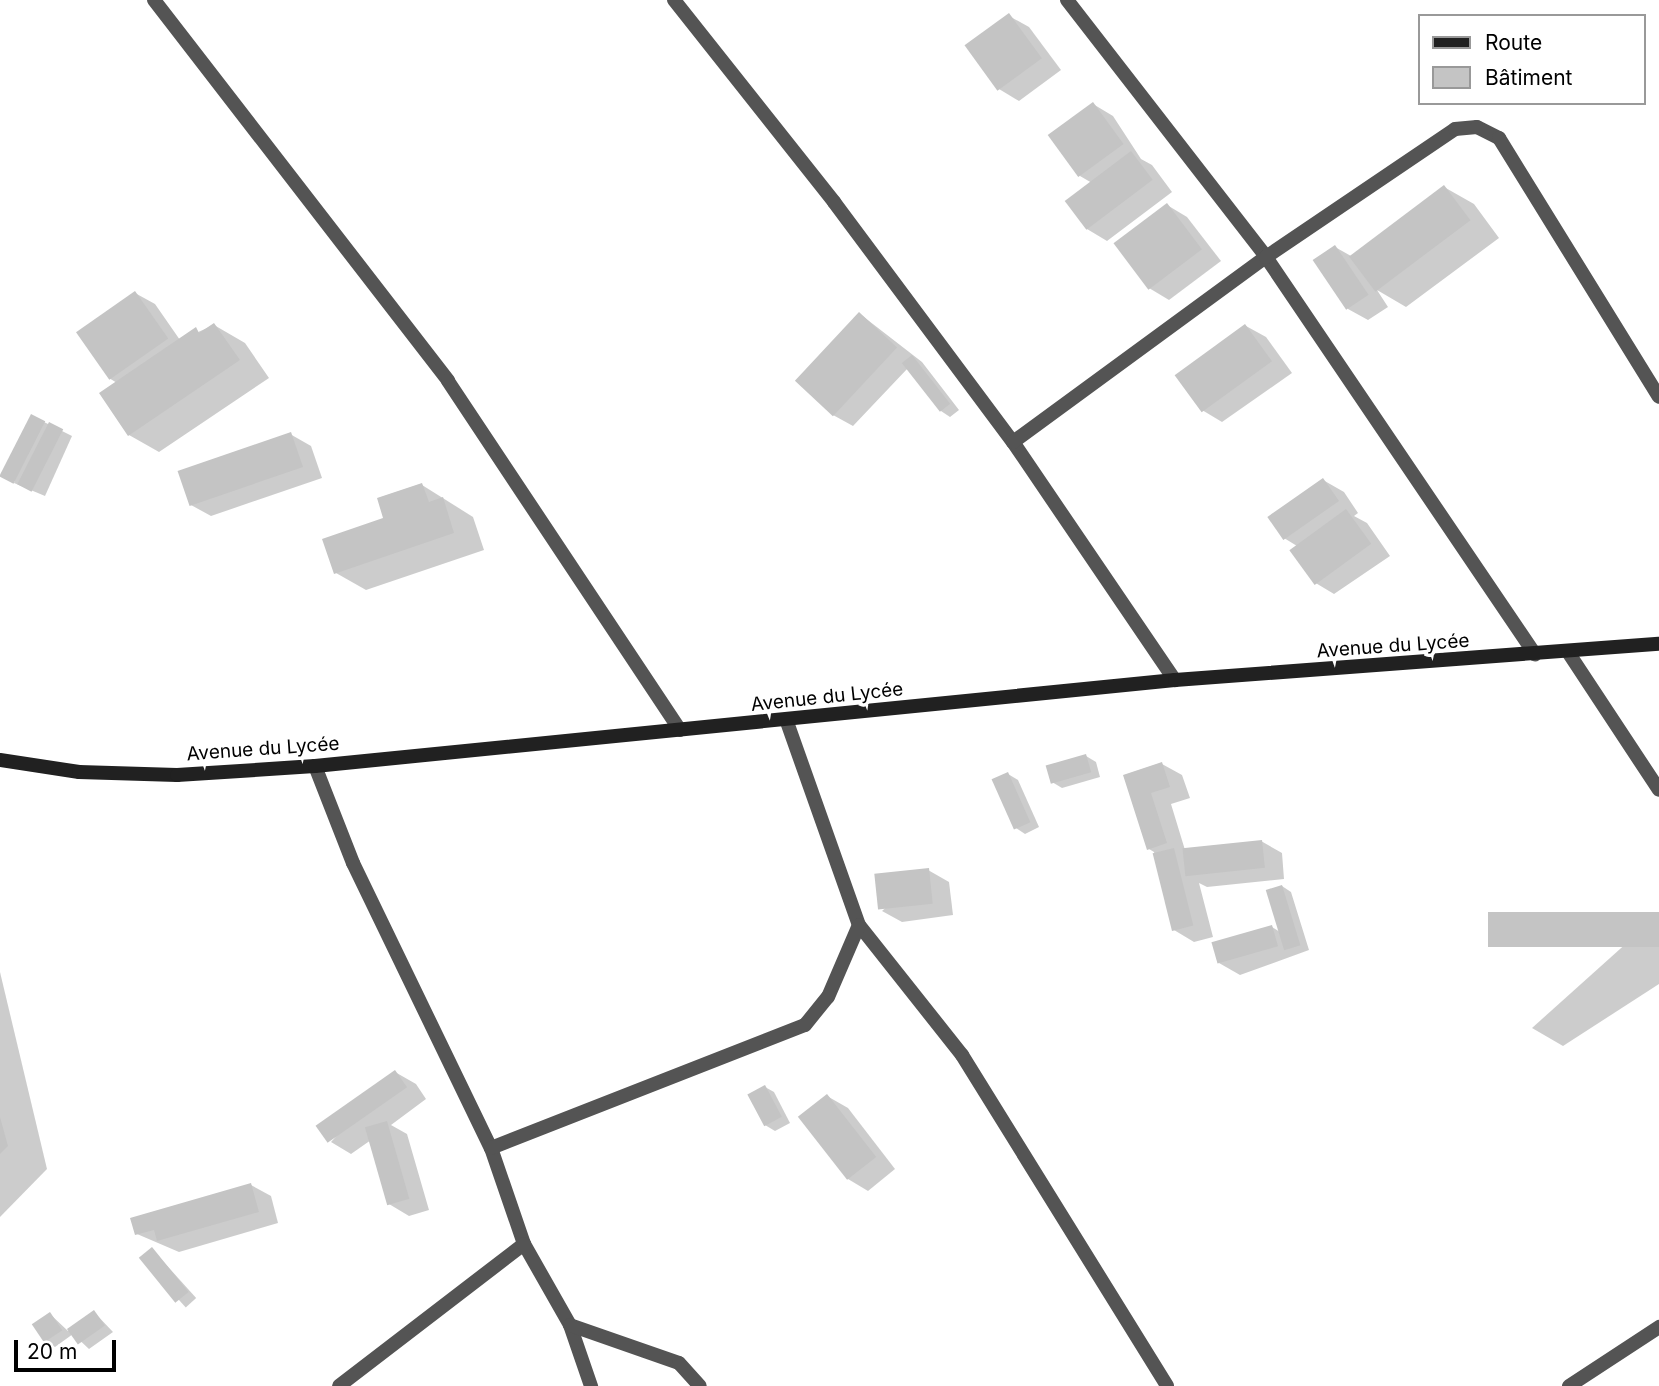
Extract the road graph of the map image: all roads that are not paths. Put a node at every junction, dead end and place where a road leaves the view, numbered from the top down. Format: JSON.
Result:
{"nodes":[{"id":1,"x":154,"y":0,"type":"edge"},
{"id":2,"x":674,"y":0,"type":"edge"},
{"id":3,"x":1067,"y":0,"type":"edge"},
{"id":4,"x":1266,"y":257,"type":"junction"},
{"id":5,"x":1659,"y":397,"type":"edge"},
{"id":6,"x":1013,"y":442,"type":"junction"},
{"id":7,"x":1659,"y":644,"type":"edge"},
{"id":8,"x":1568,"y":652,"type":"junction"},
{"id":9,"x":1535,"y":655,"type":"junction"},
{"id":10,"x":1175,"y":680,"type":"junction"},
{"id":11,"x":787,"y":722,"type":"junction"},
{"id":12,"x":680,"y":730,"type":"junction"},
{"id":13,"x":0,"y":760,"type":"edge"},
{"id":14,"x":315,"y":766,"type":"junction"},
{"id":15,"x":1659,"y":790,"type":"edge"},
{"id":16,"x":859,"y":925,"type":"junction"},
{"id":17,"x":491,"y":1148,"type":"junction"},
{"id":18,"x":524,"y":1244,"type":"junction"},
{"id":19,"x":570,"y":1325,"type":"junction"},
{"id":20,"x":1659,"y":1327,"type":"edge"},
{"id":21,"x":339,"y":1386,"type":"edge"},
{"id":22,"x":591,"y":1386,"type":"edge"},
{"id":23,"x":700,"y":1386,"type":"edge"},
{"id":24,"x":1167,"y":1386,"type":"edge"},
{"id":25,"x":1569,"y":1386,"type":"edge"}],
"edges":[{"from":1,"to":12,"type":"street"},
{"from":2,"to":6,"type":"street"},
{"from":3,"to":4,"type":"street"},
{"from":4,"to":5,"type":"street"},
{"from":4,"to":6,"type":"street"},
{"from":4,"to":9,"type":"street"},
{"from":6,"to":10,"type":"street"},
{"from":7,"to":8,"type":"main road","name":"Avenue du Lycée"},
{"from":8,"to":9,"type":"main road","name":"Avenue du Lycée"},
{"from":8,"to":15,"type":"street"},
{"from":9,"to":10,"type":"main road","name":"Avenue du Lycée"},
{"from":10,"to":11,"type":"main road","name":"Avenue du Lycée"},
{"from":11,"to":12,"type":"main road","name":"Avenue du Lycée"},
{"from":11,"to":16,"type":"street"},
{"from":12,"to":14,"type":"main road","name":"Avenue du Lycée"},
{"from":13,"to":14,"type":"main road","name":"Avenue du Lycée"},
{"from":14,"to":17,"type":"street"},
{"from":16,"to":17,"type":"street"},
{"from":16,"to":24,"type":"street"},
{"from":17,"to":18,"type":"street"},
{"from":18,"to":19,"type":"street"},
{"from":18,"to":21,"type":"street"},
{"from":19,"to":22,"type":"street"},
{"from":19,"to":23,"type":"street"},
{"from":20,"to":25,"type":"street"}]}
